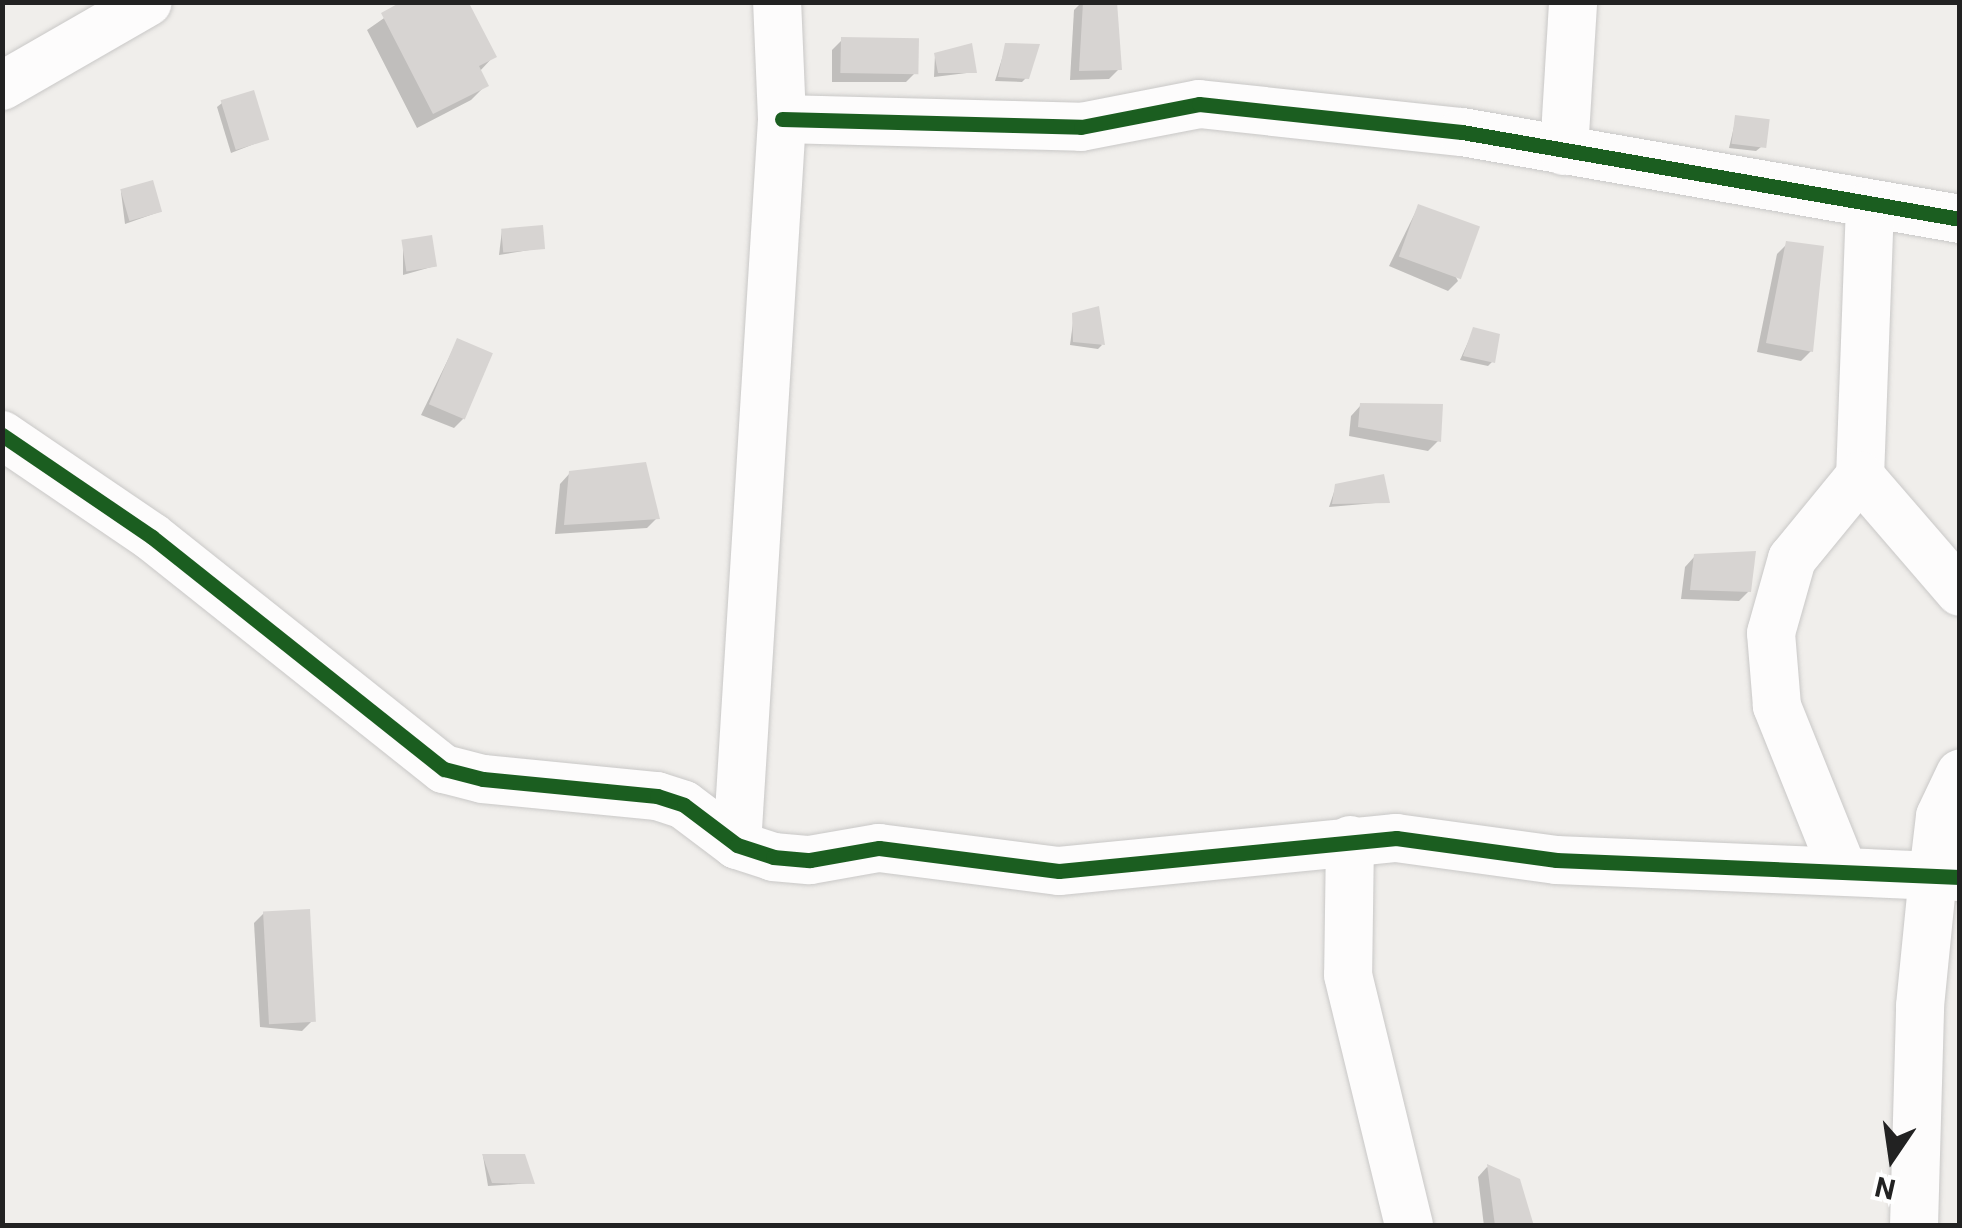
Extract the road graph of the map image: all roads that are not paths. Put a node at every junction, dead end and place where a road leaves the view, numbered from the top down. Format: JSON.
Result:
{"nodes":[{"id":1,"x":148,"y":2,"type":"edge"},
{"id":2,"x":777,"y":2,"type":"edge"},
{"id":3,"x":1573,"y":2,"type":"edge"},
{"id":4,"x":2,"y":86,"type":"edge"},
{"id":5,"x":782,"y":119,"type":"junction"},
{"id":6,"x":1564,"y":150,"type":"junction"},
{"id":7,"x":1870,"y":206,"type":"junction"},
{"id":8,"x":1960,"y":219,"type":"edge"},
{"id":9,"x":2,"y":436,"type":"edge"},
{"id":10,"x":1860,"y":476,"type":"junction"},
{"id":11,"x":1960,"y":592,"type":"edge"},
{"id":12,"x":1960,"y":774,"type":"edge"},
{"id":13,"x":1350,"y":840,"type":"junction"},
{"id":14,"x":738,"y":845,"type":"junction"},
{"id":15,"x":1842,"y":868,"type":"junction"},
{"id":16,"x":1946,"y":876,"type":"edge"},
{"id":17,"x":1409,"y":1226,"type":"edge"},
{"id":18,"x":1914,"y":1226,"type":"edge"}],
"edges":[{"from":1,"to":4,"type":"street"},
{"from":2,"to":5,"type":"street"},
{"from":3,"to":6,"type":"street"},
{"from":5,"to":6,"type":"street"},
{"from":5,"to":14,"type":"street"},
{"from":6,"to":7,"type":"street"},
{"from":7,"to":8,"type":"street"},
{"from":7,"to":10,"type":"street"},
{"from":9,"to":14,"type":"street"},
{"from":10,"to":11,"type":"street"},
{"from":10,"to":15,"type":"street"},
{"from":12,"to":16,"type":"street"},
{"from":13,"to":14,"type":"street"},
{"from":13,"to":15,"type":"street"},
{"from":13,"to":17,"type":"street"},
{"from":15,"to":16,"type":"street"},
{"from":16,"to":18,"type":"street"}]}
